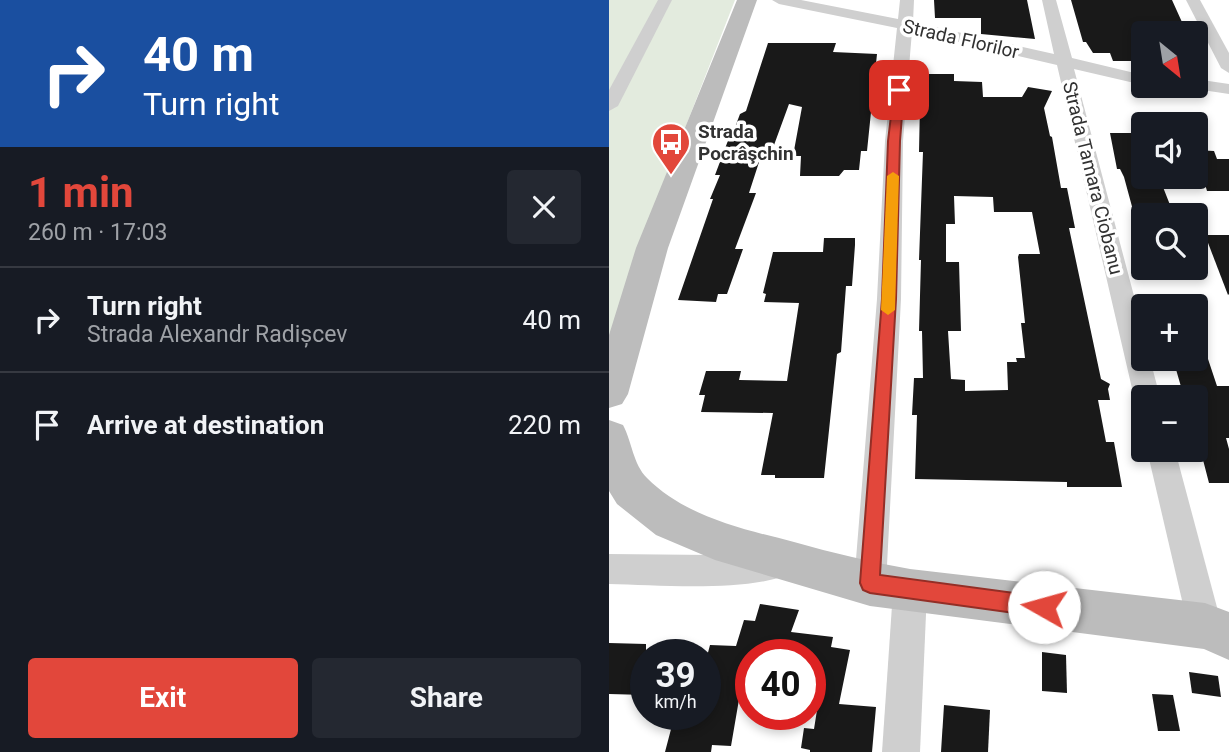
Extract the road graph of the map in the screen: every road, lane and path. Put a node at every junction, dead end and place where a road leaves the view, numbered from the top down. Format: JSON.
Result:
{"nodes":[{"id":1,"x":666,"y":0,"type":"edge"},
{"id":2,"x":747,"y":0,"type":"edge"},
{"id":3,"x":779,"y":0,"type":"edge"},
{"id":4,"x":907,"y":0,"type":"edge"},
{"id":5,"x":1048,"y":0,"type":"edge"},
{"id":6,"x":1193,"y":0,"type":"edge"},
{"id":7,"x":907,"y":25,"type":"junction"},
{"id":8,"x":1063,"y":63,"type":"junction"},
{"id":9,"x":1229,"y":68,"type":"edge"},
{"id":10,"x":1131,"y":77,"type":"edge"},
{"id":11,"x":1208,"y":86,"type":"edge"},
{"id":12,"x":1229,"y":89,"type":"edge"},
{"id":13,"x":609,"y":106,"type":"edge"},
{"id":14,"x":1144,"y":385,"type":"edge"},
{"id":15,"x":609,"y":394,"type":"edge"},
{"id":16,"x":609,"y":436,"type":"edge"},
{"id":17,"x":1165,"y":462,"type":"edge"},
{"id":18,"x":788,"y":563,"type":"junction"},
{"id":19,"x":609,"y":569,"type":"edge"},
{"id":20,"x":890,"y":587,"type":"junction"},
{"id":21,"x":1217,"y":631,"type":"edge"},
{"id":22,"x":901,"y":752,"type":"edge"}],
"edges":[{"from":1,"to":13,"type":"street"},
{"from":2,"to":15,"type":"street"},
{"from":3,"to":7,"type":"street","name":"Strada Florilor"},
{"from":4,"to":7,"type":"street"},
{"from":5,"to":8,"type":"street","name":"Strada Tamara Ciobanu"},
{"from":6,"to":9,"type":"street"},
{"from":7,"to":8,"type":"street","name":"Strada Florilor"},
{"from":7,"to":20,"type":"street"},
{"from":8,"to":10,"type":"street","name":"Strada Florilor"},
{"from":8,"to":14,"type":"street","name":"Strada Tamara Ciobanu"},
{"from":11,"to":12,"type":"street"},
{"from":16,"to":18,"type":"street"},
{"from":17,"to":21,"type":"street"},
{"from":18,"to":19,"type":"street"},
{"from":18,"to":20,"type":"street"},
{"from":20,"to":21,"type":"street"},
{"from":20,"to":22,"type":"street"}]}
